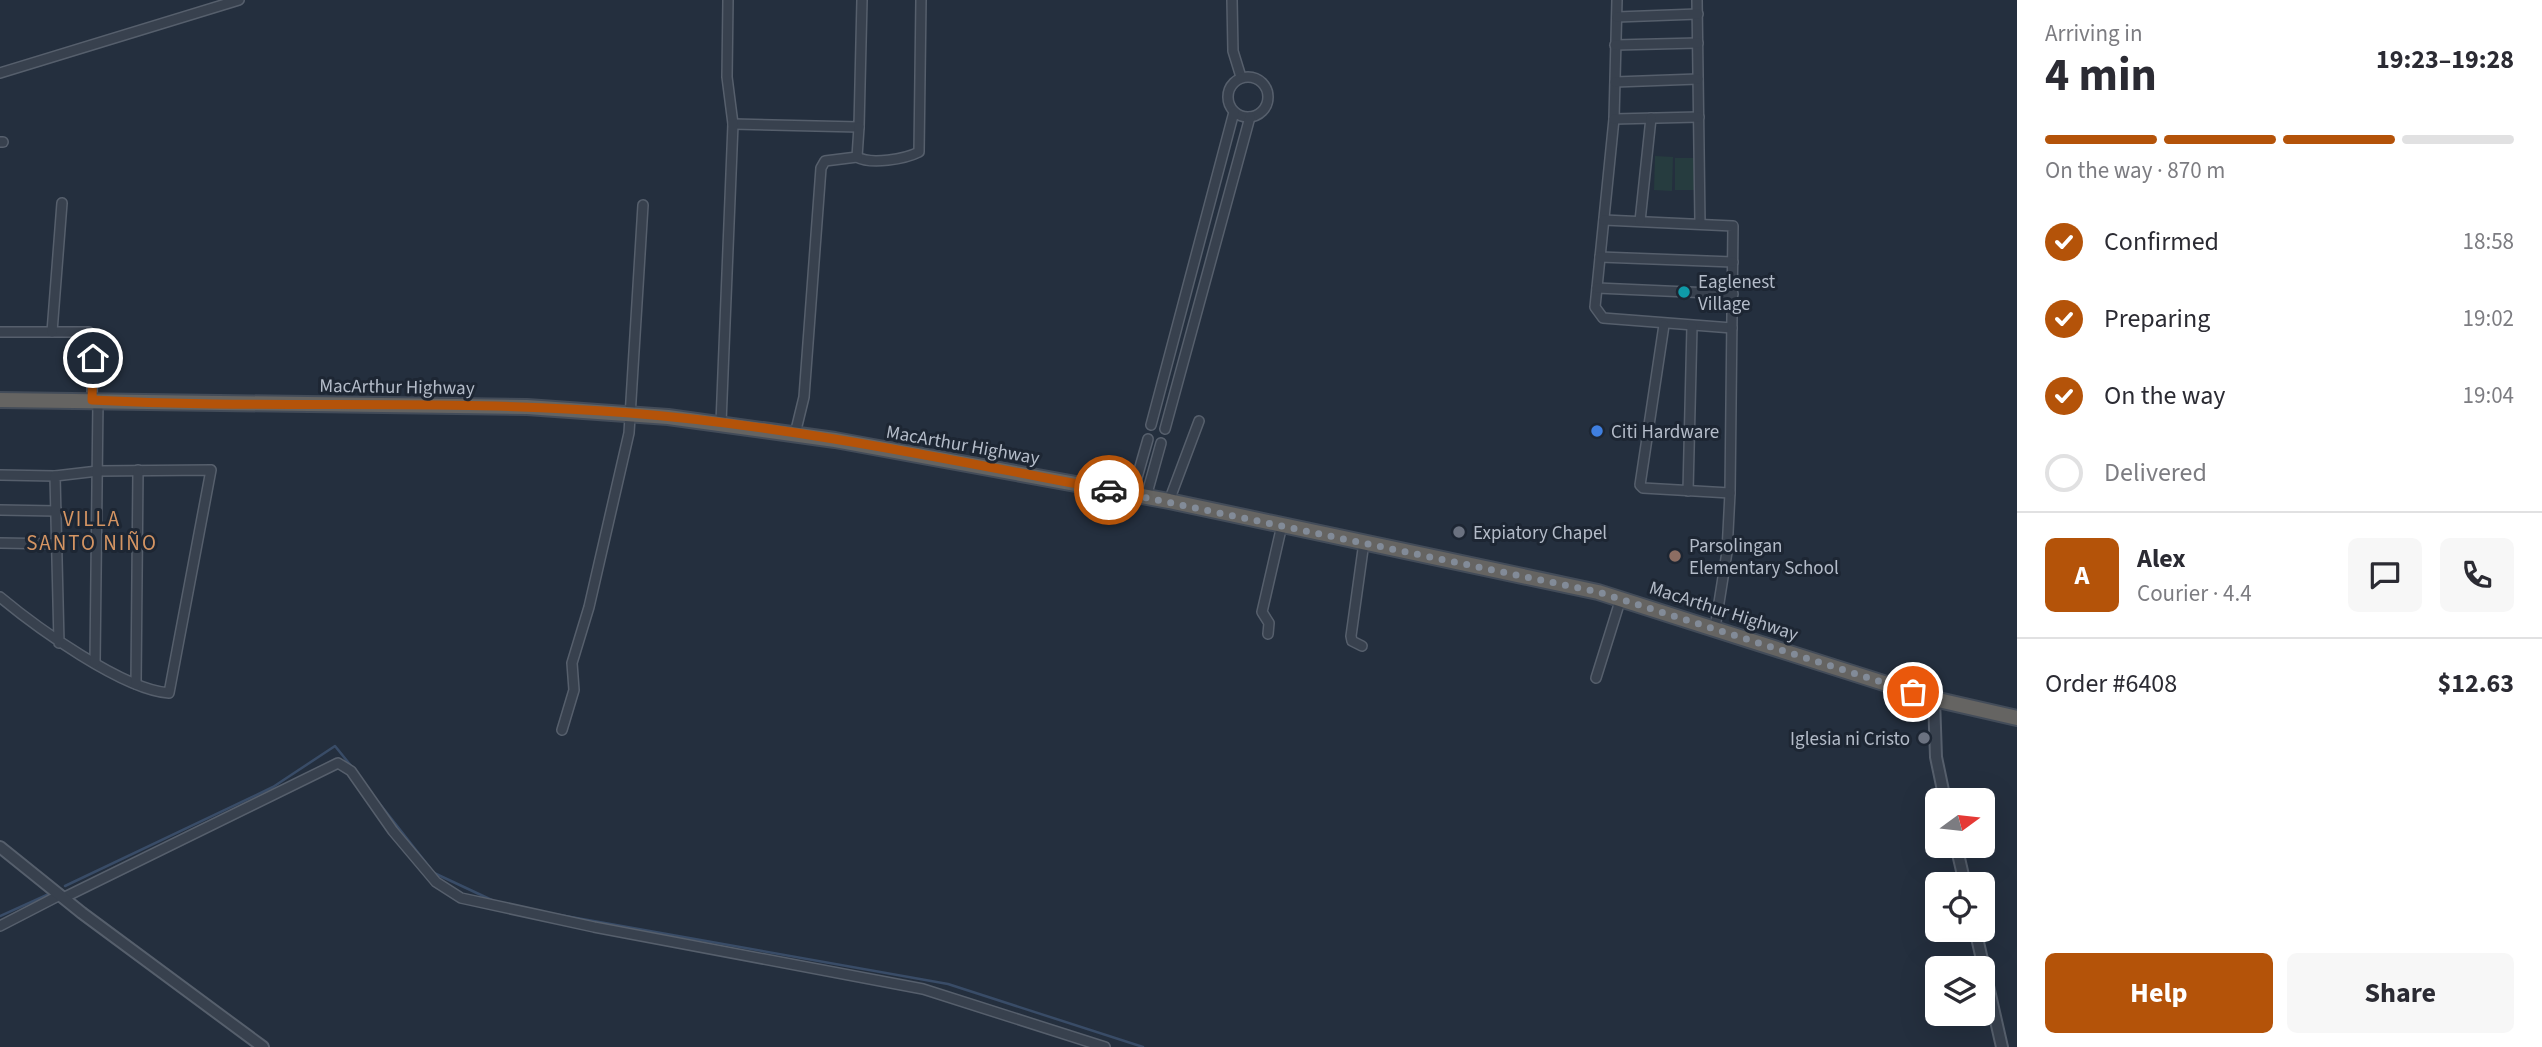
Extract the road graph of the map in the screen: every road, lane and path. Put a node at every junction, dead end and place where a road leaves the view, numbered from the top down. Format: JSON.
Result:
{"nodes":[{"id":1,"x":239,"y":0,"type":"edge"},
{"id":2,"x":728,"y":0,"type":"edge"},
{"id":3,"x":862,"y":0,"type":"edge"},
{"id":4,"x":921,"y":0,"type":"edge"},
{"id":5,"x":1232,"y":0,"type":"edge"},
{"id":6,"x":1617,"y":0,"type":"edge"},
{"id":7,"x":1698,"y":0,"type":"edge"},
{"id":8,"x":1698,"y":14,"type":"junction"},
{"id":9,"x":1617,"y":17,"type":"junction"},
{"id":10,"x":1698,"y":43,"type":"junction"},
{"id":11,"x":1615,"y":45,"type":"junction"},
{"id":12,"x":0,"y":72,"type":"edge"},
{"id":13,"x":1241,"y":77,"type":"junction"},
{"id":14,"x":1698,"y":79,"type":"junction"},
{"id":15,"x":1615,"y":82,"type":"junction"},
{"id":16,"x":1234,"y":112,"type":"junction"},
{"id":17,"x":1250,"y":117,"type":"junction"},
{"id":18,"x":1699,"y":117,"type":"junction"},
{"id":19,"x":1651,"y":118,"type":"junction"},
{"id":20,"x":1614,"y":119,"type":"junction"},
{"id":21,"x":733,"y":124,"type":"junction"},
{"id":22,"x":859,"y":127,"type":"junction"},
{"id":23,"x":857,"y":157,"type":"junction"},
{"id":24,"x":1212,"y":197,"type":"junction"},
{"id":25,"x":1227,"y":201,"type":"junction"},
{"id":26,"x":62,"y":203,"type":"dead end"},
{"id":27,"x":643,"y":205,"type":"dead end"},
{"id":28,"x":1604,"y":220,"type":"junction"},
{"id":29,"x":1640,"y":221,"type":"junction"},
{"id":30,"x":1700,"y":223,"type":"junction"},
{"id":31,"x":1600,"y":257,"type":"junction"},
{"id":32,"x":1733,"y":262,"type":"junction"},
{"id":33,"x":1192,"y":271,"type":"junction"},
{"id":34,"x":1206,"y":275,"type":"junction"},
{"id":35,"x":1597,"y":288,"type":"junction"},
{"id":36,"x":1733,"y":294,"type":"junction"},
{"id":37,"x":1664,"y":325,"type":"junction"},
{"id":38,"x":1692,"y":326,"type":"junction"},
{"id":39,"x":1732,"y":328,"type":"junction"},
{"id":40,"x":0,"y":332,"type":"edge"},
{"id":41,"x":52,"y":332,"type":"junction"},
{"id":42,"x":1172,"y":345,"type":"junction"},
{"id":43,"x":1187,"y":346,"type":"junction"},
{"id":44,"x":0,"y":400,"type":"edge"},
{"id":45,"x":95,"y":400,"type":"junction"},
{"id":46,"x":630,"y":413,"type":"junction"},
{"id":47,"x":1199,"y":421,"type":"dead end"},
{"id":48,"x":721,"y":423,"type":"junction"},
{"id":49,"x":1151,"y":425,"type":"dead end"},
{"id":50,"x":1165,"y":429,"type":"dead end"},
{"id":51,"x":795,"y":434,"type":"junction"},
{"id":52,"x":1147,"y":439,"type":"dead end"},
{"id":53,"x":1161,"y":443,"type":"dead end"},
{"id":54,"x":138,"y":470,"type":"junction"},
{"id":55,"x":98,"y":471,"type":"junction"},
{"id":56,"x":0,"y":475,"type":"edge"},
{"id":57,"x":55,"y":476,"type":"junction"},
{"id":58,"x":1688,"y":491,"type":"junction"},
{"id":59,"x":1730,"y":493,"type":"junction"},
{"id":60,"x":1139,"y":496,"type":"junction"},
{"id":61,"x":1169,"y":502,"type":"junction"},
{"id":62,"x":0,"y":510,"type":"edge"},
{"id":63,"x":57,"y":511,"type":"junction"},
{"id":64,"x":1283,"y":525,"type":"junction"},
{"id":65,"x":1364,"y":542,"type":"junction"},
{"id":66,"x":0,"y":543,"type":"edge"},
{"id":67,"x":58,"y":544,"type":"junction"},
{"id":68,"x":0,"y":597,"type":"edge"},
{"id":69,"x":1621,"y":598,"type":"junction"},
{"id":70,"x":1715,"y":628,"type":"junction"},
{"id":71,"x":1268,"y":634,"type":"dead end"},
{"id":72,"x":59,"y":643,"type":"junction"},
{"id":73,"x":1363,"y":646,"type":"dead end"},
{"id":74,"x":95,"y":662,"type":"junction"},
{"id":75,"x":1596,"y":678,"type":"dead end"},
{"id":76,"x":136,"y":684,"type":"junction"},
{"id":77,"x":1934,"y":699,"type":"junction"},
{"id":78,"x":2017,"y":718,"type":"edge"},
{"id":79,"x":562,"y":730,"type":"dead end"},
{"id":80,"x":1942,"y":788,"type":"edge"},
{"id":81,"x":0,"y":847,"type":"edge"},
{"id":82,"x":62,"y":897,"type":"junction"},
{"id":83,"x":0,"y":926,"type":"edge"},
{"id":84,"x":1978,"y":942,"type":"edge"},
{"id":85,"x":263,"y":1047,"type":"edge"},
{"id":86,"x":1105,"y":1047,"type":"edge"},
{"id":87,"x":2003,"y":1047,"type":"edge"}],
"edges":[{"from":1,"to":12,"type":"street"},
{"from":2,"to":21,"type":"street"},
{"from":3,"to":22,"type":"street"},
{"from":4,"to":23,"type":"street"},
{"from":5,"to":13,"type":"street"},
{"from":6,"to":9,"type":"street"},
{"from":7,"to":8,"type":"street"},
{"from":8,"to":9,"type":"street"},
{"from":8,"to":10,"type":"street"},
{"from":9,"to":11,"type":"street"},
{"from":10,"to":11,"type":"street"},
{"from":10,"to":14,"type":"street"},
{"from":11,"to":15,"type":"street"},
{"from":13,"to":16,"type":"street"},
{"from":13,"to":17,"type":"street"},
{"from":14,"to":15,"type":"street"},
{"from":14,"to":18,"type":"street"},
{"from":15,"to":20,"type":"street"},
{"from":16,"to":17,"type":"street"},
{"from":16,"to":24,"type":"street"},
{"from":17,"to":25,"type":"street"},
{"from":18,"to":19,"type":"street"},
{"from":18,"to":30,"type":"street"},
{"from":19,"to":20,"type":"street"},
{"from":19,"to":29,"type":"street"},
{"from":20,"to":28,"type":"street"},
{"from":21,"to":22,"type":"street"},
{"from":21,"to":48,"type":"street"},
{"from":22,"to":23,"type":"street"},
{"from":23,"to":51,"type":"street"},
{"from":24,"to":25,"type":"street"},
{"from":24,"to":33,"type":"street"},
{"from":25,"to":34,"type":"street"},
{"from":26,"to":41,"type":"street"},
{"from":27,"to":46,"type":"street"},
{"from":28,"to":29,"type":"street"},
{"from":28,"to":31,"type":"street"},
{"from":29,"to":30,"type":"street"},
{"from":30,"to":32,"type":"street"},
{"from":31,"to":32,"type":"street"},
{"from":31,"to":35,"type":"street"},
{"from":32,"to":36,"type":"street"},
{"from":33,"to":34,"type":"street"},
{"from":33,"to":42,"type":"street"},
{"from":34,"to":43,"type":"street"},
{"from":35,"to":36,"type":"street"},
{"from":35,"to":37,"type":"street"},
{"from":36,"to":39,"type":"street"},
{"from":37,"to":38,"type":"street"},
{"from":37,"to":58,"type":"street"},
{"from":38,"to":39,"type":"street"},
{"from":38,"to":58,"type":"street"},
{"from":39,"to":59,"type":"street"},
{"from":40,"to":41,"type":"street"},
{"from":41,"to":45,"type":"street"},
{"from":42,"to":43,"type":"street"},
{"from":42,"to":49,"type":"street"},
{"from":43,"to":50,"type":"street"},
{"from":44,"to":45,"type":"highway","name":"MacArthur Highway"},
{"from":45,"to":46,"type":"highway","name":"MacArthur Highway"},
{"from":45,"to":55,"type":"street"},
{"from":46,"to":48,"type":"highway","name":"MacArthur Highway"},
{"from":46,"to":79,"type":"street"},
{"from":47,"to":61,"type":"street"},
{"from":48,"to":51,"type":"highway","name":"MacArthur Highway"},
{"from":51,"to":60,"type":"highway","name":"MacArthur Highway"},
{"from":52,"to":60,"type":"street"},
{"from":53,"to":60,"type":"street"},
{"from":54,"to":55,"type":"street"},
{"from":54,"to":76,"type":"street"},
{"from":54,"to":76,"type":"street"},
{"from":55,"to":57,"type":"street"},
{"from":55,"to":74,"type":"street"},
{"from":56,"to":57,"type":"street"},
{"from":57,"to":63,"type":"street"},
{"from":58,"to":59,"type":"street"},
{"from":59,"to":70,"type":"street"},
{"from":60,"to":61,"type":"highway","name":"MacArthur Highway"},
{"from":61,"to":64,"type":"highway","name":"MacArthur Highway"},
{"from":62,"to":63,"type":"street"},
{"from":63,"to":67,"type":"street"},
{"from":64,"to":65,"type":"highway","name":"MacArthur Highway"},
{"from":64,"to":71,"type":"street"},
{"from":65,"to":69,"type":"highway","name":"MacArthur Highway"},
{"from":65,"to":73,"type":"street"},
{"from":66,"to":67,"type":"street"},
{"from":67,"to":72,"type":"street"},
{"from":68,"to":72,"type":"street"},
{"from":69,"to":70,"type":"highway","name":"MacArthur Highway"},
{"from":69,"to":75,"type":"street"},
{"from":70,"to":77,"type":"highway","name":"MacArthur Highway"},
{"from":72,"to":74,"type":"street"},
{"from":74,"to":76,"type":"street"},
{"from":77,"to":78,"type":"highway","name":"MacArthur Highway"},
{"from":77,"to":80,"type":"street"},
{"from":81,"to":82,"type":"street"},
{"from":82,"to":83,"type":"street"},
{"from":82,"to":85,"type":"street"},
{"from":82,"to":86,"type":"street"},
{"from":84,"to":87,"type":"street"}]}
